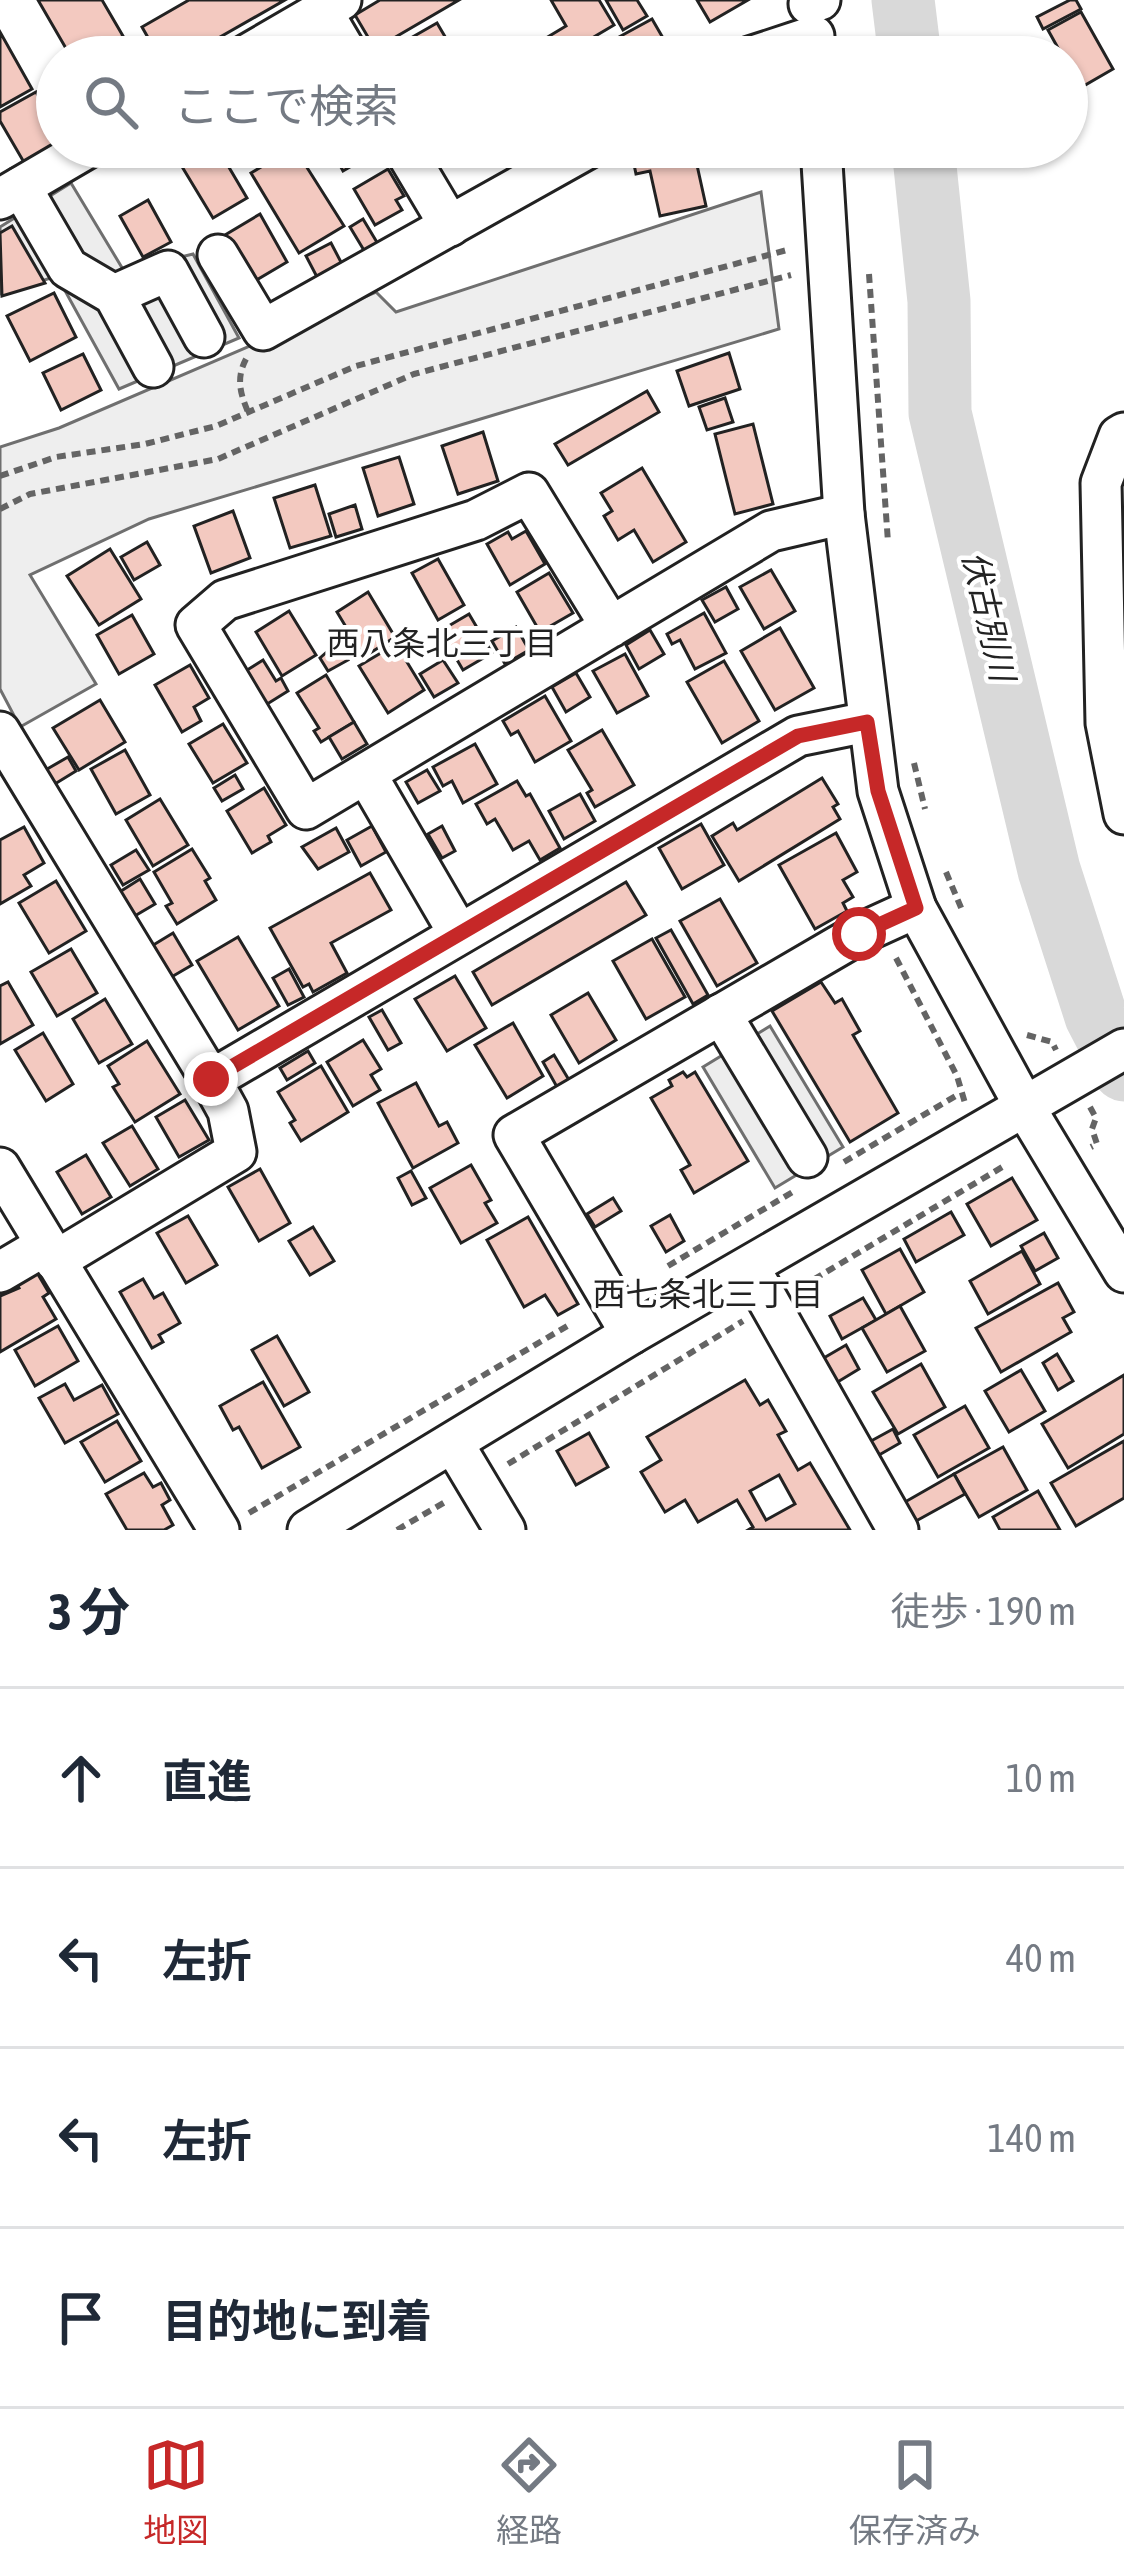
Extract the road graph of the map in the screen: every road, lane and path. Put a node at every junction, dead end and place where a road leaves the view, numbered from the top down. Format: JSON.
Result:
{"nodes":[{"id":1,"x":331,"y":6,"type":"edge"},
{"id":2,"x":813,"y":20,"type":"edge"},
{"id":3,"x":279,"y":36,"type":"edge"},
{"id":4,"x":342,"y":36,"type":"edge"},
{"id":5,"x":786,"y":36,"type":"edge"},
{"id":6,"x":53,"y":168,"type":"edge"},
{"id":7,"x":415,"y":168,"type":"edge"},
{"id":8,"x":553,"y":168,"type":"edge"},
{"id":9,"x":822,"y":168,"type":"edge"},
{"id":10,"x":10,"y":193,"type":"edge"},
{"id":11,"x":450,"y":226,"type":"junction"},
{"id":12,"x":788,"y":250,"type":"dead end"},
{"id":13,"x":218,"y":255,"type":"dead end"},
{"id":14,"x":868,"y":258,"type":"dead end"},
{"id":15,"x":790,"y":275,"type":"dead end"},
{"id":16,"x":114,"y":295,"type":"junction"},
{"id":17,"x":262,"y":330,"type":"junction"},
{"id":18,"x":204,"y":337,"type":"dead end"},
{"id":19,"x":153,"y":367,"type":"dead end"},
{"id":20,"x":248,"y":412,"type":"junction"},
{"id":21,"x":1124,"y":433,"type":"edge"},
{"id":22,"x":0,"y":476,"type":"edge"},
{"id":23,"x":0,"y":508,"type":"edge"},
{"id":24,"x":844,"y":514,"type":"junction"},
{"id":25,"x":888,"y":543,"type":"dead end"},
{"id":26,"x":611,"y":627,"type":"junction"},
{"id":27,"x":867,"y":722,"type":"junction"},
{"id":28,"x":0,"y":732,"type":"edge"},
{"id":29,"x":911,"y":752,"type":"dead end"},
{"id":30,"x":366,"y":774,"type":"junction"},
{"id":31,"x":1124,"y":814,"type":"edge"},
{"id":32,"x":928,"y":820,"type":"dead end"},
{"id":33,"x":942,"y":862,"type":"dead end"},
{"id":34,"x":916,"y":908,"type":"junction"},
{"id":35,"x":968,"y":922,"type":"dead end"},
{"id":36,"x":459,"y":934,"type":"junction"},
{"id":37,"x":721,"y":1014,"type":"junction"},
{"id":38,"x":1017,"y":1019,"type":"dead end"},
{"id":39,"x":1030,"y":1034,"type":"dead end"},
{"id":40,"x":1124,"y":1049,"type":"edge"},
{"id":41,"x":211,"y":1079,"type":"junction"},
{"id":42,"x":1026,"y":1109,"type":"junction"},
{"id":43,"x":806,"y":1157,"type":"dead end"},
{"id":44,"x":1004,"y":1166,"type":"dead end"},
{"id":45,"x":0,"y":1168,"type":"edge"},
{"id":46,"x":51,"y":1253,"type":"junction"},
{"id":47,"x":749,"y":1267,"type":"junction"},
{"id":48,"x":0,"y":1272,"type":"edge"},
{"id":49,"x":1124,"y":1272,"type":"edge"},
{"id":50,"x":770,"y":1304,"type":"junction"},
{"id":51,"x":632,"y":1334,"type":"junction"},
{"id":52,"x":453,"y":1443,"type":"junction"},
{"id":53,"x":477,"y":1483,"type":"junction"},
{"id":54,"x":219,"y":1530,"type":"edge"},
{"id":55,"x":308,"y":1530,"type":"edge"},
{"id":56,"x":397,"y":1530,"type":"edge"},
{"id":57,"x":506,"y":1530,"type":"edge"},
{"id":58,"x":898,"y":1530,"type":"edge"}],
"edges":[{"from":1,"to":3,"type":"street"},
{"from":1,"to":4,"type":"street"},
{"from":2,"to":5,"type":"street"},
{"from":6,"to":10,"type":"street"},
{"from":7,"to":11,"type":"street"},
{"from":8,"to":11,"type":"street"},
{"from":9,"to":24,"type":"street"},
{"from":10,"to":16,"type":"street"},
{"from":11,"to":17,"type":"street"},
{"from":12,"to":20,"type":"path"},
{"from":13,"to":17,"type":"street"},
{"from":14,"to":25,"type":"path"},
{"from":15,"to":23,"type":"path"},
{"from":16,"to":18,"type":"street"},
{"from":16,"to":19,"type":"street"},
{"from":17,"to":20,"type":"path"},
{"from":20,"to":22,"type":"path"},
{"from":21,"to":31,"type":"street"},
{"from":24,"to":26,"type":"street"},
{"from":24,"to":27,"type":"street"},
{"from":26,"to":30,"type":"street"},
{"from":26,"to":30,"type":"street"},
{"from":27,"to":34,"type":"street"},
{"from":27,"to":36,"type":"street"},
{"from":28,"to":41,"type":"street"},
{"from":29,"to":32,"type":"path"},
{"from":30,"to":36,"type":"street"},
{"from":33,"to":35,"type":"path"},
{"from":34,"to":37,"type":"street"},
{"from":34,"to":42,"type":"street"},
{"from":36,"to":41,"type":"street"},
{"from":37,"to":43,"type":"street"},
{"from":37,"to":51,"type":"street"},
{"from":38,"to":39,"type":"path"},
{"from":40,"to":42,"type":"street"},
{"from":41,"to":46,"type":"street"},
{"from":42,"to":47,"type":"street"},
{"from":42,"to":49,"type":"street"},
{"from":44,"to":50,"type":"path"},
{"from":45,"to":46,"type":"street"},
{"from":46,"to":48,"type":"street"},
{"from":46,"to":54,"type":"street"},
{"from":47,"to":50,"type":"street"},
{"from":47,"to":51,"type":"street"},
{"from":50,"to":53,"type":"path"},
{"from":50,"to":58,"type":"street"},
{"from":51,"to":52,"type":"street"},
{"from":52,"to":53,"type":"street"},
{"from":52,"to":55,"type":"street"},
{"from":53,"to":56,"type":"path"},
{"from":53,"to":57,"type":"street"}]}
